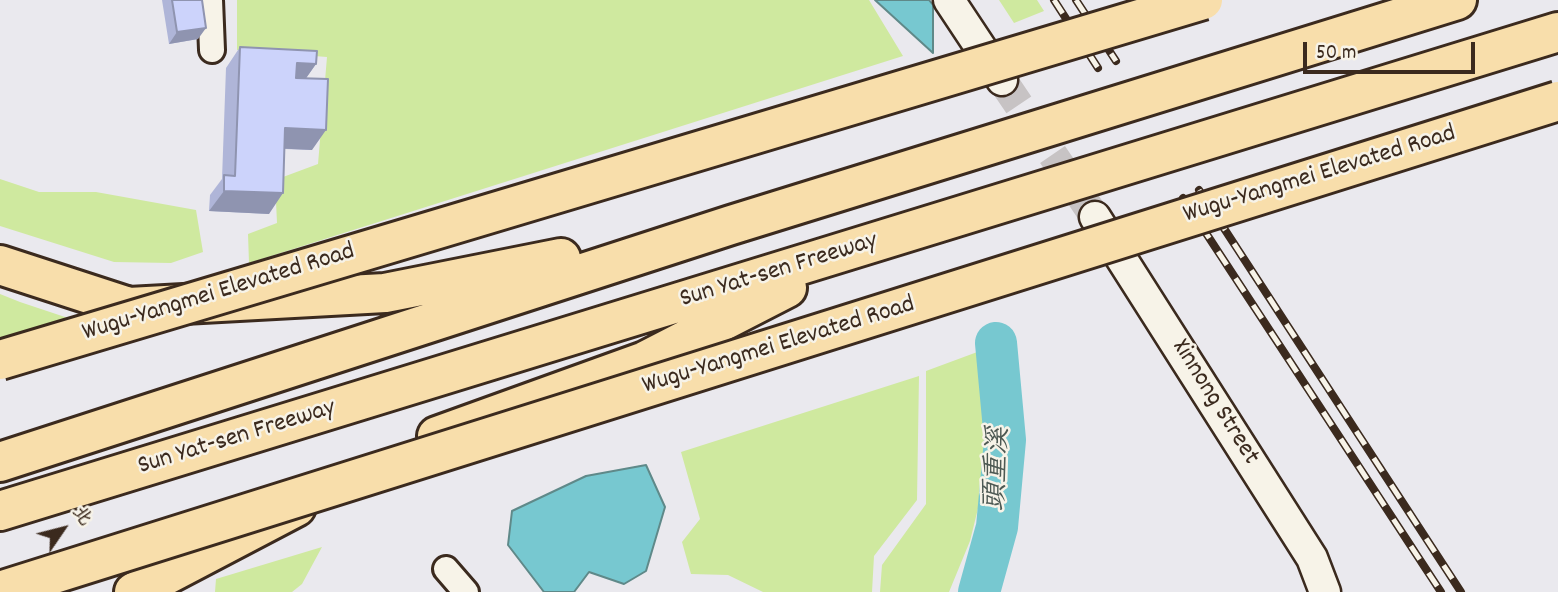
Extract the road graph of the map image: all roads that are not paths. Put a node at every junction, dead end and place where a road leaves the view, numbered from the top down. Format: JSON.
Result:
{"nodes":[{"id":1,"x":210,"y":0,"type":"edge"},
{"id":2,"x":949,"y":0,"type":"edge"},
{"id":3,"x":1203,"y":0,"type":"edge"},
{"id":4,"x":1457,"y":0,"type":"edge"},
{"id":5,"x":1558,"y":32,"type":"edge"},
{"id":6,"x":212,"y":50,"type":"dead end"},
{"id":7,"x":1002,"y":79,"type":"tunnel mouth"},
{"id":8,"x":1558,"y":102,"type":"edge"},
{"id":9,"x":1096,"y":217,"type":"tunnel mouth"},
{"id":10,"x":731,"y":225,"type":"junction"},
{"id":11,"x":876,"y":242,"type":"junction"},
{"id":12,"x":0,"y":265,"type":"edge"},
{"id":13,"x":0,"y":360,"type":"edge"},
{"id":14,"x":0,"y":462,"type":"edge"},
{"id":15,"x":0,"y":511,"type":"edge"},
{"id":16,"x":446,"y":569,"type":"dead end"},
{"id":17,"x":0,"y":591,"type":"edge"},
{"id":18,"x":134,"y":592,"type":"edge"},
{"id":19,"x":466,"y":592,"type":"edge"},
{"id":20,"x":1325,"y":592,"type":"edge"}],
"edges":[{"from":1,"to":6,"type":"street"},
{"from":2,"to":7,"type":"street"},
{"from":3,"to":13,"type":"highway","name":"Wugu-Yangmei Elevated Road","bridge":true},
{"from":4,"to":10,"type":"highway","name":"Sun Yat-sen Freeway"},
{"from":5,"to":11,"type":"highway","name":"Sun Yat-sen Freeway"},
{"from":8,"to":17,"type":"highway","name":"Wugu-Yangmei Elevated Road","bridge":true},
{"from":9,"to":20,"type":"street","name":"Xinnong Street"},
{"from":10,"to":12,"type":"highway"},
{"from":10,"to":14,"type":"highway","name":"Sun Yat-sen Freeway"},
{"from":11,"to":15,"type":"highway","name":"Sun Yat-sen Freeway"},
{"from":11,"to":18,"type":"highway"},
{"from":16,"to":19,"type":"street"}]}
